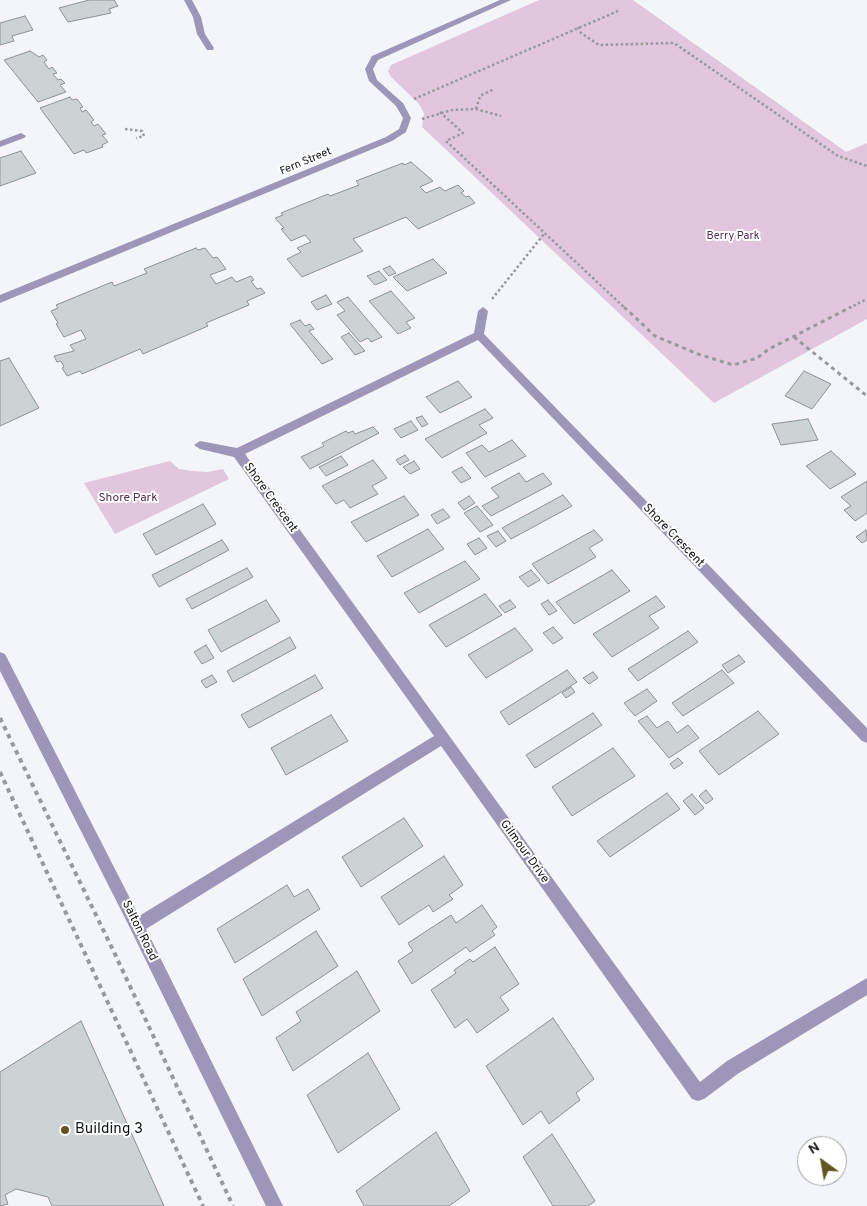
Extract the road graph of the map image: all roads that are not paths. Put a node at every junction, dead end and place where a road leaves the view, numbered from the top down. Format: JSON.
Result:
{"nodes":[{"id":1,"x":188,"y":0,"type":"edge"},
{"id":2,"x":507,"y":0,"type":"edge"},
{"id":3,"x":210,"y":48,"type":"dead end"},
{"id":4,"x":21,"y":136,"type":"dead end"},
{"id":5,"x":0,"y":144,"type":"edge"},
{"id":6,"x":0,"y":299,"type":"edge"},
{"id":7,"x":482,"y":311,"type":"road end"},
{"id":8,"x":479,"y":335,"type":"junction"},
{"id":9,"x":200,"y":445,"type":"dead end"},
{"id":10,"x":238,"y":453,"type":"junction"},
{"id":11,"x":0,"y":658,"type":"edge"},
{"id":12,"x":867,"y":737,"type":"edge"},
{"id":13,"x":442,"y":738,"type":"junction"},
{"id":14,"x":137,"y":926,"type":"junction"},
{"id":15,"x":867,"y":986,"type":"edge"},
{"id":16,"x":275,"y":1206,"type":"edge"}],
"edges":[{"from":1,"to":3,"type":"street"},
{"from":2,"to":6,"type":"street","name":"Fern Street"},
{"from":4,"to":5,"type":"street"},
{"from":7,"to":8,"type":"street"},
{"from":8,"to":10,"type":"street","name":"Shore Crescent"},
{"from":8,"to":12,"type":"street","name":"Shore Crescent"},
{"from":9,"to":10,"type":"street","name":"Shore Crescent"},
{"from":10,"to":13,"type":"street","name":"Shore Crescent"},
{"from":11,"to":14,"type":"street","name":"Salton Road"},
{"from":13,"to":14,"type":"street"},
{"from":13,"to":15,"type":"street","name":"Gilmour Drive"},
{"from":14,"to":16,"type":"street","name":"Salton Road"}]}
